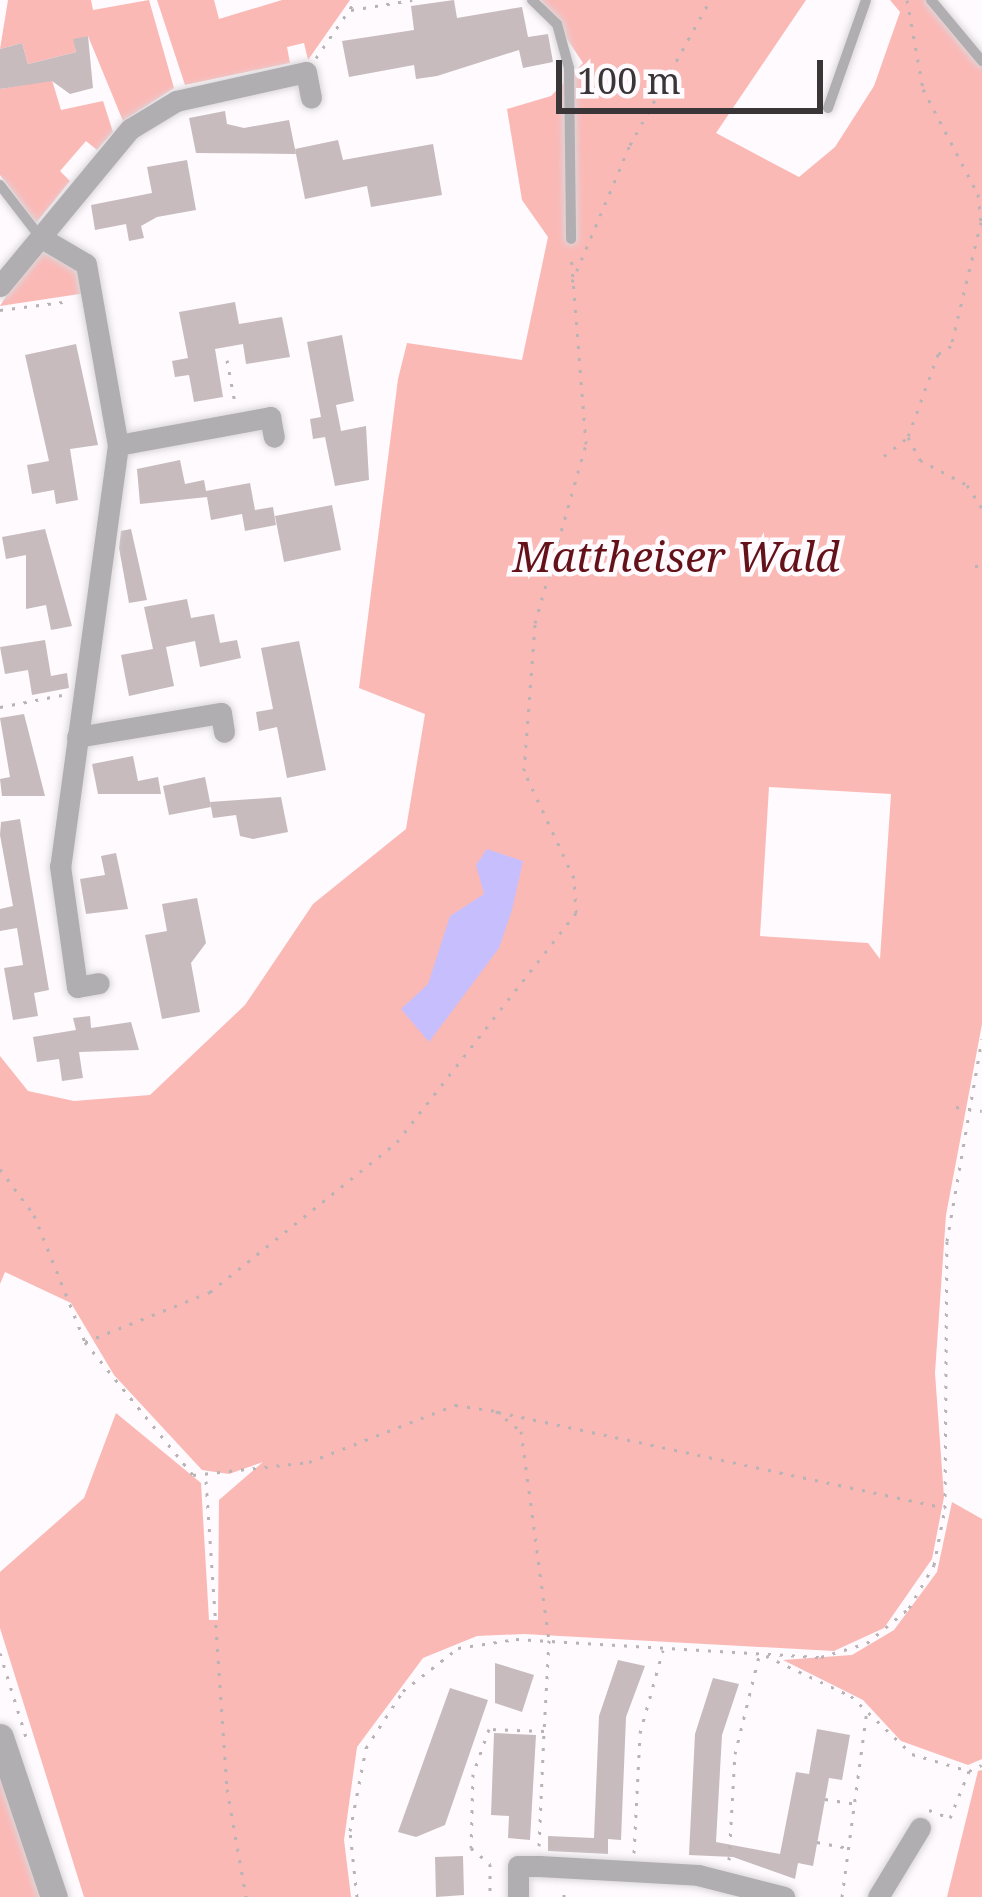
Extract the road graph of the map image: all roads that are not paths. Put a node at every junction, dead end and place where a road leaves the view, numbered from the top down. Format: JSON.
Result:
{"nodes":[{"id":1,"x":532,"y":0,"type":"edge"},
{"id":2,"x":866,"y":0,"type":"edge"},
{"id":3,"x":931,"y":0,"type":"edge"},
{"id":4,"x":982,"y":61,"type":"edge"},
{"id":5,"x":310,"y":98,"type":"dead end"},
{"id":6,"x":828,"y":108,"type":"dead end"},
{"id":7,"x":0,"y":185,"type":"edge"},
{"id":8,"x":40,"y":237,"type":"junction"},
{"id":9,"x":572,"y":239,"type":"road end"},
{"id":10,"x":0,"y":286,"type":"edge"},
{"id":11,"x":274,"y":437,"type":"dead end"},
{"id":12,"x":118,"y":445,"type":"junction"},
{"id":13,"x":224,"y":732,"type":"dead end"},
{"id":14,"x":77,"y":737,"type":"junction"},
{"id":15,"x":99,"y":982,"type":"dead end"},
{"id":16,"x":0,"y":1737,"type":"edge"},
{"id":17,"x":920,"y":1828,"type":"road end"},
{"id":18,"x":518,"y":1896,"type":"edge"},
{"id":19,"x":54,"y":1897,"type":"edge"},
{"id":20,"x":784,"y":1897,"type":"edge"},
{"id":21,"x":878,"y":1897,"type":"edge"}],
"edges":[{"from":1,"to":9,"type":"lane"},
{"from":2,"to":6,"type":"lane"},
{"from":3,"to":4,"type":"lane"},
{"from":5,"to":8,"type":"street"},
{"from":7,"to":8,"type":"lane"},
{"from":8,"to":10,"type":"street"},
{"from":8,"to":12,"type":"street"},
{"from":11,"to":12,"type":"street"},
{"from":12,"to":14,"type":"street"},
{"from":13,"to":14,"type":"street"},
{"from":14,"to":15,"type":"street"},
{"from":16,"to":19,"type":"street"},
{"from":17,"to":21,"type":"street"},
{"from":18,"to":20,"type":"street"}]}
